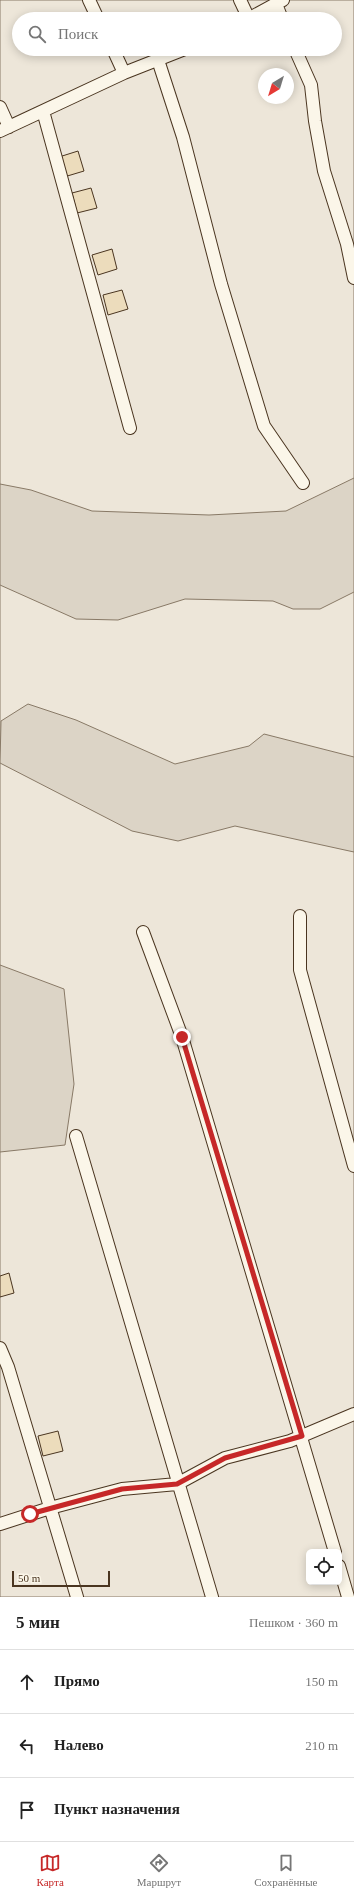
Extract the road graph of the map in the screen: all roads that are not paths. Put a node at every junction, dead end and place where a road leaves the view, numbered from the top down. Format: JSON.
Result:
{"nodes":[{"id":1,"x":90,"y":0,"type":"edge"},
{"id":2,"x":240,"y":0,"type":"edge"},
{"id":3,"x":279,"y":2,"type":"edge"},
{"id":4,"x":95,"y":12,"type":"edge"},
{"id":5,"x":245,"y":12,"type":"edge"},
{"id":6,"x":261,"y":12,"type":"edge"},
{"id":7,"x":281,"y":12,"type":"edge"},
{"id":8,"x":116,"y":56,"type":"edge"},
{"id":9,"x":168,"y":56,"type":"edge"},
{"id":10,"x":299,"y":56,"type":"edge"},
{"id":11,"x":158,"y":60,"type":"junction"},
{"id":12,"x":124,"y":73,"type":"junction"},
{"id":13,"x":0,"y":107,"type":"edge"},
{"id":14,"x":43,"y":111,"type":"junction"},
{"id":15,"x":5,"y":129,"type":"edge"},
{"id":16,"x":354,"y":278,"type":"edge"},
{"id":17,"x":130,"y":428,"type":"dead end"},
{"id":18,"x":303,"y":482,"type":"dead end"},
{"id":19,"x":300,"y":916,"type":"dead end"},
{"id":20,"x":143,"y":932,"type":"dead end"},
{"id":21,"x":76,"y":1136,"type":"dead end"},
{"id":22,"x":354,"y":1166,"type":"edge"},
{"id":23,"x":0,"y":1348,"type":"edge"},
{"id":24,"x":354,"y":1414,"type":"edge"},
{"id":25,"x":302,"y":1436,"type":"junction"},
{"id":26,"x":177,"y":1484,"type":"junction"},
{"id":27,"x":50,"y":1508,"type":"junction"},
{"id":28,"x":0,"y":1524,"type":"edge"},
{"id":29,"x":334,"y":1549,"type":"edge"},
{"id":30,"x":342,"y":1576,"type":"edge"},
{"id":31,"x":77,"y":1597,"type":"edge"},
{"id":32,"x":212,"y":1597,"type":"edge"},
{"id":33,"x":348,"y":1597,"type":"edge"}],
"edges":[{"from":1,"to":4,"type":"street"},
{"from":2,"to":5,"type":"street"},
{"from":3,"to":6,"type":"street"},
{"from":3,"to":7,"type":"street"},
{"from":8,"to":12,"type":"street"},
{"from":9,"to":11,"type":"street"},
{"from":10,"to":16,"type":"street"},
{"from":11,"to":12,"type":"street"},
{"from":11,"to":18,"type":"street"},
{"from":12,"to":14,"type":"street"},
{"from":13,"to":15,"type":"street"},
{"from":14,"to":15,"type":"street"},
{"from":14,"to":17,"type":"street"},
{"from":19,"to":22,"type":"street"},
{"from":20,"to":25,"type":"street"},
{"from":21,"to":26,"type":"street"},
{"from":23,"to":27,"type":"street"},
{"from":24,"to":25,"type":"street"},
{"from":25,"to":26,"type":"street"},
{"from":25,"to":29,"type":"street"},
{"from":26,"to":27,"type":"street"},
{"from":26,"to":32,"type":"street"},
{"from":27,"to":28,"type":"street"},
{"from":27,"to":31,"type":"street"},
{"from":30,"to":33,"type":"street"}]}
